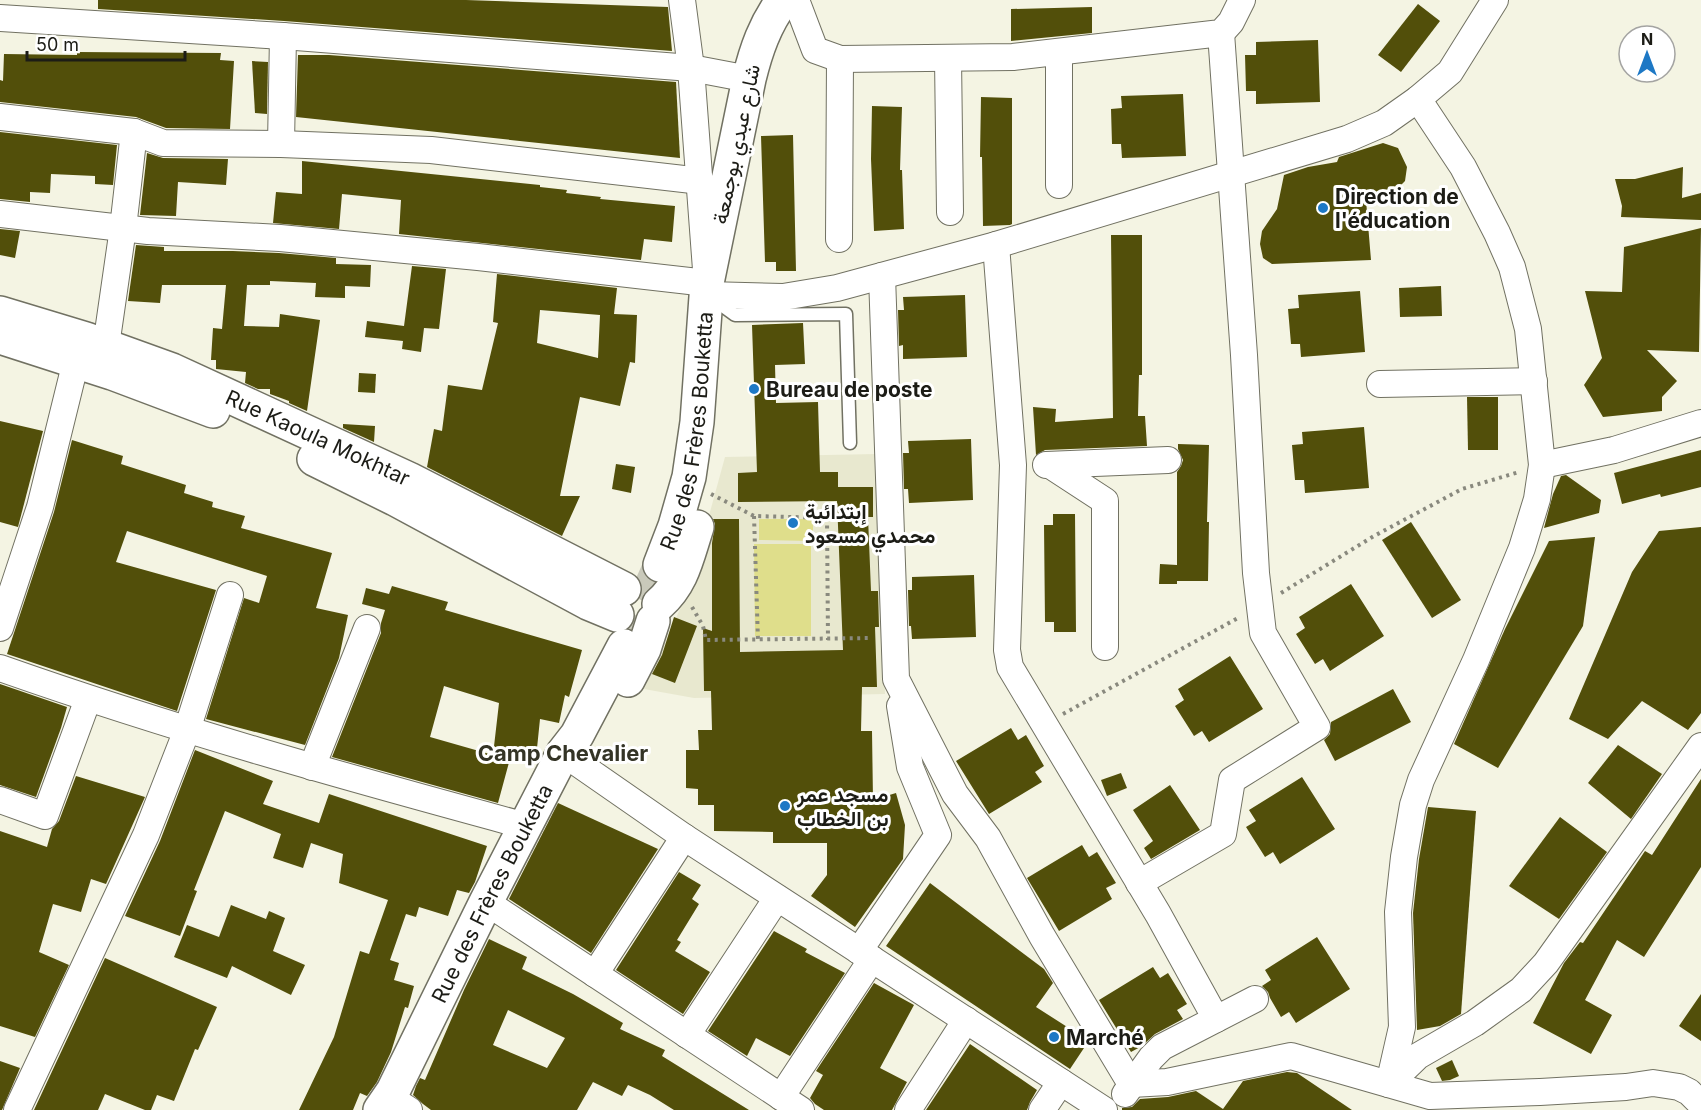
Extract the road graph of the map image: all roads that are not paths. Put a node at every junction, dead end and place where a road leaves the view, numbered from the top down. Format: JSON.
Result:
{"nodes":[{"id":1,"x":682,"y":0,"type":"edge"},
{"id":2,"x":783,"y":0,"type":"edge"},
{"id":3,"x":796,"y":0,"type":"edge"},
{"id":4,"x":1242,"y":0,"type":"edge"},
{"id":5,"x":1495,"y":0,"type":"edge"},
{"id":6,"x":0,"y":18,"type":"edge"},
{"id":7,"x":1221,"y":33,"type":"junction"},
{"id":8,"x":284,"y":36,"type":"junction"},
{"id":9,"x":1059,"y":53,"type":"junction"},
{"id":10,"x":948,"y":58,"type":"junction"},
{"id":11,"x":840,"y":59,"type":"junction"},
{"id":12,"x":691,"y":69,"type":"junction"},
{"id":13,"x":749,"y":79,"type":"junction"},
{"id":14,"x":1418,"y":99,"type":"junction"},
{"id":15,"x":0,"y":117,"type":"edge"},
{"id":16,"x":134,"y":132,"type":"junction"},
{"id":17,"x":281,"y":144,"type":"junction"},
{"id":18,"x":1232,"y":174,"type":"junction"},
{"id":19,"x":701,"y":181,"type":"junction"},
{"id":20,"x":1059,"y":184,"type":"dead end"},
{"id":21,"x":950,"y":212,"type":"dead end"},
{"id":22,"x":0,"y":214,"type":"edge"},
{"id":23,"x":123,"y":228,"type":"junction"},
{"id":24,"x":839,"y":238,"type":"dead end"},
{"id":25,"x":996,"y":246,"type":"junction"},
{"id":26,"x":882,"y":276,"type":"junction"},
{"id":27,"x":707,"y":289,"type":"junction"},
{"id":28,"x":0,"y":313,"type":"edge"},
{"id":29,"x":0,"y":338,"type":"edge"},
{"id":30,"x":106,"y":346,"type":"junction"},
{"id":31,"x":76,"y":361,"type":"junction"},
{"id":32,"x":1534,"y":381,"type":"junction"},
{"id":33,"x":1380,"y":384,"type":"dead end"},
{"id":34,"x":1701,"y":423,"type":"edge"},
{"id":35,"x":850,"y":443,"type":"dead end"},
{"id":36,"x":1168,"y":460,"type":"dead end"},
{"id":37,"x":1013,"y":465,"type":"junction"},
{"id":38,"x":1050,"y":465,"type":"junction"},
{"id":39,"x":1542,"y":465,"type":"junction"},
{"id":40,"x":662,"y":593,"type":"junction"},
{"id":41,"x":230,"y":595,"type":"dead end"},
{"id":42,"x":622,"y":611,"type":"junction"},
{"id":43,"x":0,"y":628,"type":"edge"},
{"id":44,"x":367,"y":628,"type":"dead end"},
{"id":45,"x":1105,"y":647,"type":"dead end"},
{"id":46,"x":0,"y":668,"type":"edge"},
{"id":47,"x":896,"y":679,"type":"junction"},
{"id":48,"x":88,"y":699,"type":"junction"},
{"id":49,"x":187,"y":730,"type":"junction"},
{"id":50,"x":1701,"y":746,"type":"edge"},
{"id":51,"x":563,"y":753,"type":"junction"},
{"id":52,"x":312,"y":767,"type":"junction"},
{"id":53,"x":0,"y":800,"type":"edge"},
{"id":54,"x":525,"y":826,"type":"junction"},
{"id":55,"x":684,"y":837,"type":"junction"},
{"id":56,"x":1139,"y":883,"type":"junction"},
{"id":57,"x":777,"y":898,"type":"junction"},
{"id":58,"x":486,"y":902,"type":"junction"},
{"id":59,"x":865,"y":955,"type":"junction"},
{"id":60,"x":595,"y":974,"type":"junction"},
{"id":61,"x":1255,"y":999,"type":"dead end"},
{"id":62,"x":1216,"y":1019,"type":"junction"},
{"id":63,"x":966,"y":1020,"type":"junction"},
{"id":64,"x":687,"y":1035,"type":"junction"},
{"id":65,"x":1061,"y":1082,"type":"junction"},
{"id":66,"x":1131,"y":1084,"type":"junction"},
{"id":67,"x":1389,"y":1084,"type":"junction"},
{"id":68,"x":1698,"y":1093,"type":"edge"},
{"id":69,"x":1420,"y":1101,"type":"edge"},
{"id":70,"x":1547,"y":1101,"type":"edge"},
{"id":71,"x":791,"y":1103,"type":"edge"},
{"id":72,"x":393,"y":1106,"type":"edge"},
{"id":73,"x":0,"y":1107,"type":"edge"},
{"id":74,"x":8,"y":1110,"type":"edge"},
{"id":75,"x":17,"y":1110,"type":"edge"},
{"id":76,"x":908,"y":1110,"type":"edge"},
{"id":77,"x":1042,"y":1110,"type":"edge"},
{"id":78,"x":1104,"y":1110,"type":"edge"},
{"id":79,"x":1114,"y":1110,"type":"edge"}],
"edges":[{"from":1,"to":12,"type":"street"},
{"from":2,"to":13,"type":"main road","name":"شارع عبدي بوجمعة"},
{"from":3,"to":11,"type":"street"},
{"from":4,"to":7,"type":"street"},
{"from":5,"to":14,"type":"street"},
{"from":6,"to":8,"type":"street"},
{"from":7,"to":9,"type":"street"},
{"from":7,"to":18,"type":"street"},
{"from":8,"to":12,"type":"street"},
{"from":8,"to":17,"type":"street"},
{"from":9,"to":10,"type":"street"},
{"from":9,"to":20,"type":"street"},
{"from":10,"to":11,"type":"street"},
{"from":10,"to":21,"type":"street"},
{"from":11,"to":24,"type":"street"},
{"from":12,"to":13,"type":"street"},
{"from":12,"to":19,"type":"street"},
{"from":13,"to":27,"type":"main road","name":"شارع عبدي بوجمعة"},
{"from":14,"to":18,"type":"street"},
{"from":14,"to":32,"type":"street"},
{"from":15,"to":16,"type":"street"},
{"from":16,"to":17,"type":"street"},
{"from":16,"to":23,"type":"street"},
{"from":17,"to":19,"type":"street"},
{"from":18,"to":25,"type":"street"},
{"from":18,"to":56,"type":"street"},
{"from":19,"to":27,"type":"street"},
{"from":22,"to":23,"type":"street"},
{"from":23,"to":27,"type":"street"},
{"from":23,"to":30,"type":"street"},
{"from":25,"to":26,"type":"street"},
{"from":25,"to":37,"type":"street"},
{"from":26,"to":27,"type":"street"},
{"from":26,"to":47,"type":"street"},
{"from":27,"to":35,"type":"lane"},
{"from":27,"to":40,"type":"main road","name":"Rue des Frères Bouketta"},
{"from":27,"to":40,"type":"main road"},
{"from":27,"to":42,"type":"main road","name":"Rue des Frères Bouketta"},
{"from":28,"to":30,"type":"main road","name":"Rue Kaoula Mokhtar"},
{"from":29,"to":31,"type":"main road","name":"Rue Kaoula Mokhtar"},
{"from":30,"to":42,"type":"main road","name":"Rue Kaoula Mokhtar"},
{"from":31,"to":42,"type":"main road","name":"Rue Kaoula Mokhtar"},
{"from":31,"to":43,"type":"street"},
{"from":32,"to":33,"type":"street"},
{"from":32,"to":39,"type":"street"},
{"from":34,"to":39,"type":"street"},
{"from":36,"to":38,"type":"street"},
{"from":37,"to":38,"type":"street"},
{"from":37,"to":56,"type":"street"},
{"from":38,"to":45,"type":"street"},
{"from":39,"to":67,"type":"street"},
{"from":40,"to":42,"type":"main road"},
{"from":40,"to":51,"type":"main road"},
{"from":41,"to":49,"type":"street"},
{"from":42,"to":51,"type":"main road","name":"Rue des Frères Bouketta"},
{"from":44,"to":52,"type":"street"},
{"from":46,"to":48,"type":"street"},
{"from":47,"to":59,"type":"street"},
{"from":47,"to":66,"type":"street"},
{"from":48,"to":49,"type":"street"},
{"from":48,"to":53,"type":"street"},
{"from":49,"to":52,"type":"street"},
{"from":49,"to":75,"type":"street"},
{"from":50,"to":67,"type":"street"},
{"from":51,"to":54,"type":"main road","name":"Rue des Frères Bouketta"},
{"from":51,"to":55,"type":"street"},
{"from":52,"to":54,"type":"street"},
{"from":54,"to":58,"type":"main road","name":"Rue des Frères Bouketta"},
{"from":55,"to":57,"type":"street"},
{"from":55,"to":60,"type":"street"},
{"from":56,"to":62,"type":"street"},
{"from":57,"to":59,"type":"street"},
{"from":57,"to":64,"type":"street"},
{"from":58,"to":60,"type":"street"},
{"from":58,"to":72,"type":"main road","name":"Rue des Frères Bouketta"},
{"from":59,"to":63,"type":"street"},
{"from":59,"to":71,"type":"street"},
{"from":60,"to":64,"type":"street"},
{"from":61,"to":62,"type":"street"},
{"from":62,"to":66,"type":"street"},
{"from":63,"to":65,"type":"street"},
{"from":63,"to":76,"type":"street"},
{"from":64,"to":71,"type":"street"},
{"from":65,"to":77,"type":"street"},
{"from":65,"to":78,"type":"street"},
{"from":66,"to":67,"type":"street"},
{"from":66,"to":79,"type":"street"},
{"from":67,"to":69,"type":"street"},
{"from":68,"to":70,"type":"street"},
{"from":69,"to":70,"type":"street"},
{"from":73,"to":74,"type":"street"}]}
